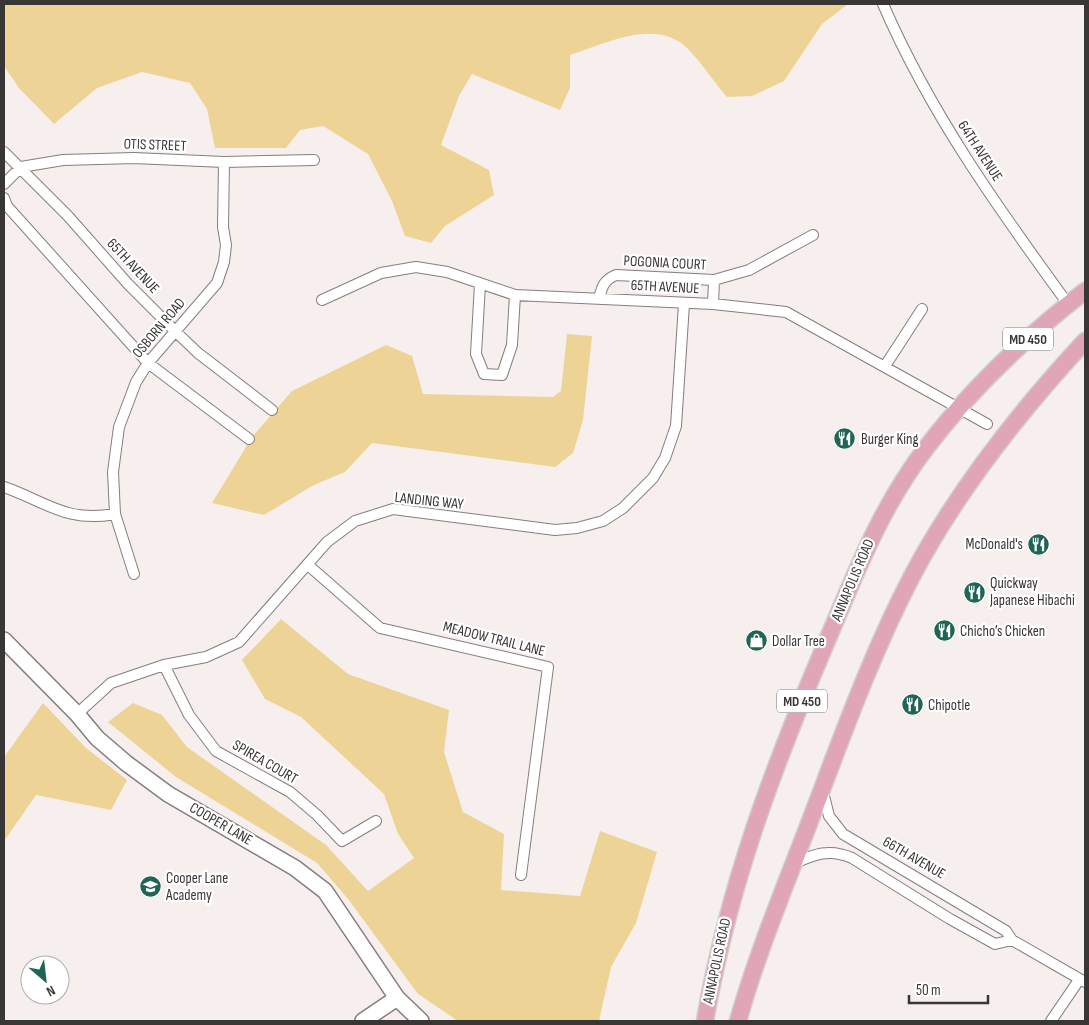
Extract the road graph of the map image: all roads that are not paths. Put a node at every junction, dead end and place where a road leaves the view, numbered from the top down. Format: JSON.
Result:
{"nodes":[{"id":1,"x":883,"y":4,"type":"edge"},
{"id":2,"x":4,"y":152,"type":"edge"},
{"id":3,"x":314,"y":160,"type":"dead end"},
{"id":4,"x":224,"y":162,"type":"junction"},
{"id":5,"x":21,"y":167,"type":"junction"},
{"id":6,"x":4,"y":184,"type":"edge"},
{"id":7,"x":4,"y":198,"type":"edge"},
{"id":8,"x":813,"y":235,"type":"dead end"},
{"id":9,"x":714,"y":280,"type":"junction"},
{"id":10,"x":480,"y":284,"type":"junction"},
{"id":11,"x":1085,"y":291,"type":"edge"},
{"id":12,"x":515,"y":295,"type":"junction"},
{"id":13,"x":599,"y":299,"type":"junction"},
{"id":14,"x":322,"y":300,"type":"dead end"},
{"id":15,"x":684,"y":304,"type":"junction"},
{"id":16,"x":713,"y":304,"type":"junction"},
{"id":17,"x":1068,"y":304,"type":"junction"},
{"id":18,"x":922,"y":310,"type":"dead end"},
{"id":19,"x":176,"y":332,"type":"junction"},
{"id":20,"x":1085,"y":341,"type":"edge"},
{"id":21,"x":148,"y":363,"type":"junction"},
{"id":22,"x":885,"y":366,"type":"junction"},
{"id":23,"x":960,"y":408,"type":"junction"},
{"id":24,"x":272,"y":410,"type":"dead end"},
{"id":25,"x":988,"y":424,"type":"dead end"},
{"id":26,"x":249,"y":439,"type":"dead end"},
{"id":27,"x":4,"y":487,"type":"edge"},
{"id":28,"x":115,"y":514,"type":"junction"},
{"id":29,"x":308,"y":566,"type":"junction"},
{"id":30,"x":134,"y":574,"type":"dead end"},
{"id":31,"x":4,"y":640,"type":"edge"},
{"id":32,"x":164,"y":665,"type":"junction"},
{"id":33,"x":78,"y":714,"type":"junction"},
{"id":34,"x":822,"y":786,"type":"junction"},
{"id":35,"x":376,"y":821,"type":"dead end"},
{"id":36,"x":793,"y":864,"type":"junction"},
{"id":37,"x":521,"y":874,"type":"dead end"},
{"id":38,"x":1012,"y":940,"type":"junction"},
{"id":39,"x":1082,"y":981,"type":"edge"},
{"id":40,"x":397,"y":998,"type":"junction"},
{"id":41,"x":363,"y":1021,"type":"edge"},
{"id":42,"x":421,"y":1021,"type":"edge"},
{"id":43,"x":705,"y":1021,"type":"edge"},
{"id":44,"x":738,"y":1021,"type":"edge"},
{"id":45,"x":1051,"y":1021,"type":"edge"}],
"edges":[{"from":1,"to":17,"type":"street","name":"64TH AVENUE"},
{"from":2,"to":5,"type":"street","name":"65TH AVENUE"},
{"from":3,"to":4,"type":"street","name":"OTIS STREET"},
{"from":4,"to":5,"type":"street","name":"OTIS STREET"},
{"from":4,"to":19,"type":"street","name":"OSBORN ROAD"},
{"from":5,"to":6,"type":"street"},
{"from":5,"to":19,"type":"street","name":"65TH AVENUE"},
{"from":7,"to":21,"type":"street"},
{"from":8,"to":9,"type":"street","name":"POGONIA COURT"},
{"from":9,"to":13,"type":"street","name":"POGONIA COURT"},
{"from":9,"to":16,"type":"street","name":"POGONIA COURT"},
{"from":10,"to":12,"type":"street","name":"65TH AVENUE"},
{"from":10,"to":12,"type":"street"},
{"from":10,"to":14,"type":"street","name":"65TH AVENUE"},
{"from":11,"to":17,"type":"main road","name":"ANNAPOLIS ROAD","number":"MD 450"},
{"from":12,"to":13,"type":"street","name":"65TH AVENUE"},
{"from":13,"to":15,"type":"street","name":"65TH AVENUE"},
{"from":15,"to":16,"type":"street","name":"65TH AVENUE"},
{"from":15,"to":29,"type":"street","name":"LANDING WAY"},
{"from":16,"to":22,"type":"street","name":"65TH AVENUE"},
{"from":17,"to":23,"type":"main road","name":"ANNAPOLIS ROAD","number":"MD 450"},
{"from":18,"to":22,"type":"street"},
{"from":19,"to":21,"type":"street","name":"OSBORN ROAD"},
{"from":19,"to":24,"type":"street","name":"65TH AVENUE"},
{"from":20,"to":34,"type":"main road","number":"MD 450"},
{"from":21,"to":26,"type":"street"},
{"from":21,"to":28,"type":"street","name":"OSBORN ROAD"},
{"from":22,"to":23,"type":"street","name":"65TH AVENUE"},
{"from":23,"to":25,"type":"street","name":"65TH AVENUE"},
{"from":23,"to":43,"type":"main road","name":"ANNAPOLIS ROAD","number":"MD 450"},
{"from":27,"to":28,"type":"street"},
{"from":28,"to":30,"type":"street","name":"OSBORN ROAD"},
{"from":29,"to":32,"type":"street","name":"LANDING WAY"},
{"from":29,"to":37,"type":"street","name":"MEADOW TRAIL LANE"},
{"from":31,"to":33,"type":"street","name":"COOPER LANE"},
{"from":32,"to":33,"type":"street","name":"LANDING WAY"},
{"from":32,"to":35,"type":"street","name":"SPIREA COURT"},
{"from":33,"to":40,"type":"street","name":"COOPER LANE"},
{"from":34,"to":36,"type":"main road","number":"MD 450"},
{"from":34,"to":38,"type":"street","name":"66TH AVENUE"},
{"from":36,"to":38,"type":"street","name":"66TH AVENUE"},
{"from":36,"to":44,"type":"main road","number":"MD 450"},
{"from":38,"to":39,"type":"street","name":"66TH AVENUE"},
{"from":39,"to":45,"type":"street"},
{"from":40,"to":41,"type":"street"},
{"from":40,"to":42,"type":"street","name":"COOPER LANE"}]}
